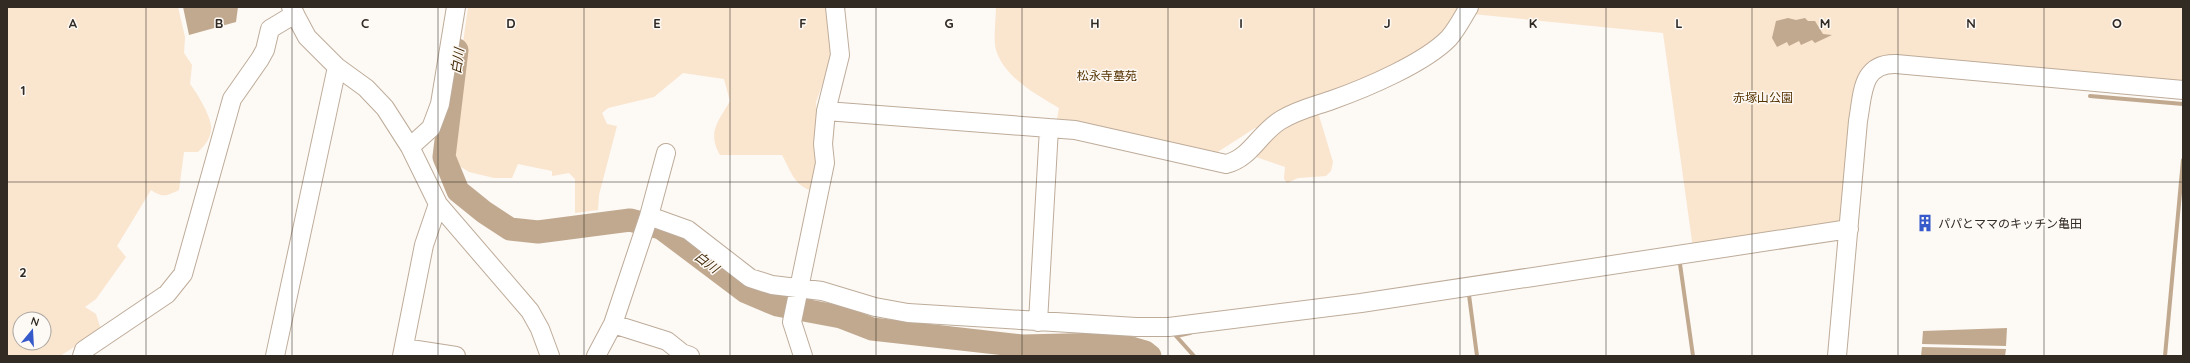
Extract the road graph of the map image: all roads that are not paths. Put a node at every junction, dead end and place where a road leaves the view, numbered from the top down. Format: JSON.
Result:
{"nodes":[{"id":1,"x":456,"y":7,"type":"edge"},
{"id":2,"x":835,"y":7,"type":"edge"},
{"id":3,"x":1469,"y":7,"type":"edge"},
{"id":4,"x":293,"y":11,"type":"edge"},
{"id":5,"x":337,"y":67,"type":"junction"},
{"id":6,"x":2183,"y":90,"type":"edge"},
{"id":7,"x":826,"y":111,"type":"junction"},
{"id":8,"x":1049,"y":128,"type":"junction"},
{"id":9,"x":410,"y":147,"type":"junction"},
{"id":10,"x":666,"y":153,"type":"dead end"},
{"id":11,"x":438,"y":204,"type":"junction"},
{"id":12,"x":649,"y":216,"type":"junction"},
{"id":13,"x":1849,"y":229,"type":"junction"},
{"id":14,"x":799,"y":291,"type":"junction"},
{"id":15,"x":1038,"y":322,"type":"junction"},
{"id":16,"x":613,"y":324,"type":"junction"},
{"id":17,"x":403,"y":352,"type":"edge"},
{"id":18,"x":82,"y":356,"type":"edge"},
{"id":19,"x":275,"y":356,"type":"edge"},
{"id":20,"x":456,"y":356,"type":"edge"},
{"id":21,"x":550,"y":356,"type":"edge"},
{"id":22,"x":596,"y":356,"type":"edge"},
{"id":23,"x":690,"y":356,"type":"edge"},
{"id":24,"x":803,"y":356,"type":"edge"},
{"id":25,"x":1837,"y":356,"type":"edge"}],
"edges":[{"from":1,"to":9,"type":"street"},
{"from":2,"to":7,"type":"street"},
{"from":3,"to":8,"type":"street"},
{"from":4,"to":5,"type":"street"},
{"from":4,"to":18,"type":"street"},
{"from":5,"to":9,"type":"street"},
{"from":5,"to":19,"type":"street"},
{"from":6,"to":13,"type":"street"},
{"from":7,"to":8,"type":"street"},
{"from":7,"to":14,"type":"street"},
{"from":8,"to":15,"type":"street"},
{"from":9,"to":11,"type":"street"},
{"from":10,"to":12,"type":"street"},
{"from":11,"to":17,"type":"street"},
{"from":11,"to":21,"type":"street"},
{"from":12,"to":14,"type":"street"},
{"from":12,"to":16,"type":"street"},
{"from":13,"to":15,"type":"street"},
{"from":13,"to":25,"type":"street"},
{"from":14,"to":15,"type":"street"},
{"from":14,"to":24,"type":"street"},
{"from":16,"to":22,"type":"street"},
{"from":16,"to":23,"type":"street"},
{"from":17,"to":20,"type":"street"}]}
